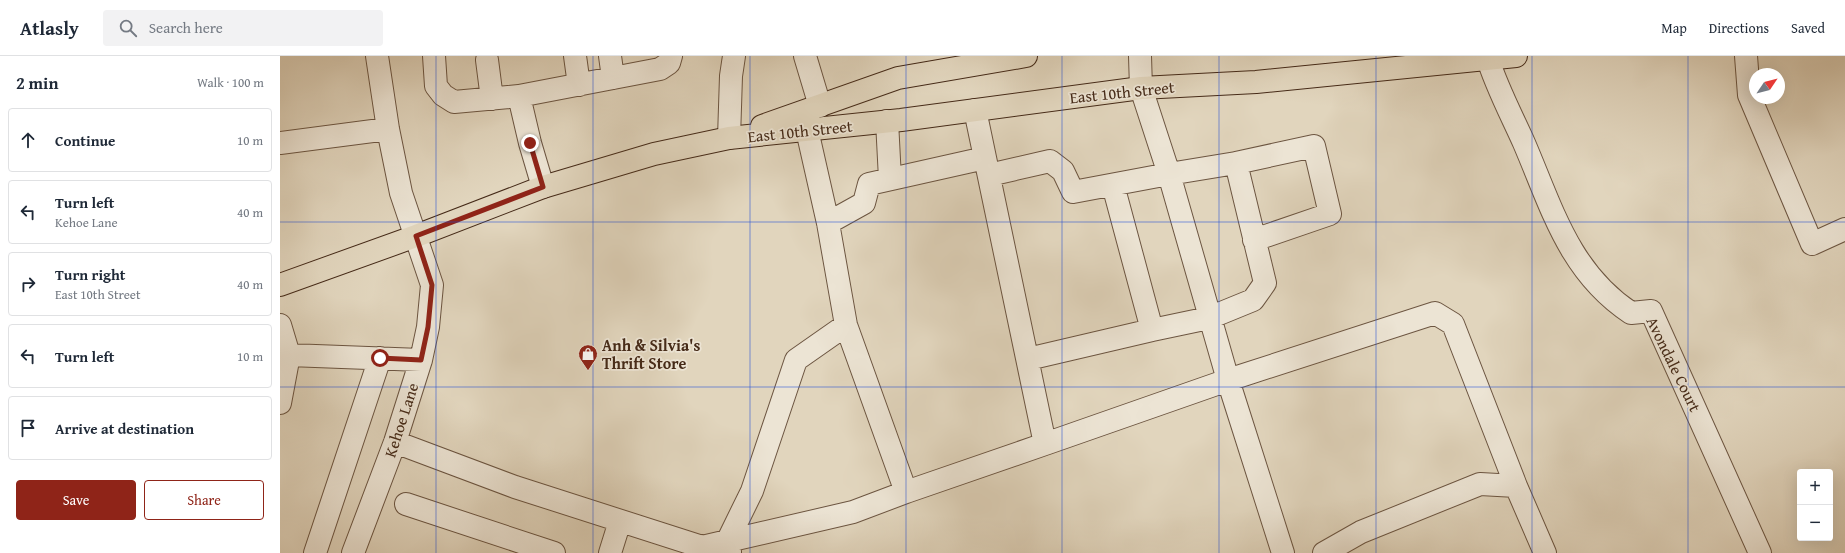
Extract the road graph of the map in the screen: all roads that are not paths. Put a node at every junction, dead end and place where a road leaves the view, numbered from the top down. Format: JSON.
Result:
{"nodes":[{"id":1,"x":377,"y":56,"type":"edge"},
{"id":2,"x":434,"y":56,"type":"edge"},
{"id":3,"x":575,"y":56,"type":"edge"},
{"id":4,"x":610,"y":56,"type":"edge"},
{"id":5,"x":671,"y":56,"type":"edge"},
{"id":6,"x":734,"y":56,"type":"edge"},
{"id":7,"x":805,"y":56,"type":"edge"},
{"id":8,"x":1026,"y":56,"type":"edge"},
{"id":9,"x":1140,"y":56,"type":"edge"},
{"id":10,"x":1516,"y":56,"type":"edge"},
{"id":11,"x":1746,"y":56,"type":"edge"},
{"id":12,"x":1487,"y":57,"type":"edge"},
{"id":13,"x":487,"y":60,"type":"dead end"},
{"id":14,"x":948,"y":62,"type":"edge"},
{"id":15,"x":613,"y":78,"type":"junction"},
{"id":16,"x":578,"y":85,"type":"junction"},
{"id":17,"x":1141,"y":88,"type":"junction"},
{"id":18,"x":520,"y":96,"type":"junction"},
{"id":19,"x":492,"y":99,"type":"junction"},
{"id":20,"x":820,"y":106,"type":"junction"},
{"id":21,"x":975,"y":110,"type":"junction"},
{"id":22,"x":887,"y":122,"type":"junction"},
{"id":23,"x":388,"y":129,"type":"junction"},
{"id":24,"x":807,"y":130,"type":"junction"},
{"id":25,"x":729,"y":138,"type":"junction"},
{"id":26,"x":280,"y":143,"type":"edge"},
{"id":27,"x":1236,"y":163,"type":"junction"},
{"id":28,"x":987,"y":167,"type":"junction"},
{"id":29,"x":1169,"y":174,"type":"junction"},
{"id":30,"x":890,"y":179,"type":"junction"},
{"id":31,"x":1113,"y":185,"type":"junction"},
{"id":32,"x":543,"y":187,"type":"junction"},
{"id":33,"x":828,"y":223,"type":"junction"},
{"id":34,"x":1845,"y":229,"type":"edge"},
{"id":35,"x":416,"y":236,"type":"junction"},
{"id":36,"x":1254,"y":240,"type":"junction"},
{"id":37,"x":280,"y":285,"type":"edge"},
{"id":38,"x":1209,"y":318,"type":"junction"},
{"id":39,"x":280,"y":325,"type":"edge"},
{"id":40,"x":846,"y":326,"type":"junction"},
{"id":41,"x":1152,"y":330,"type":"junction"},
{"id":42,"x":288,"y":355,"type":"junction"},
{"id":43,"x":380,"y":358,"type":"junction"},
{"id":44,"x":1028,"y":359,"type":"junction"},
{"id":45,"x":421,"y":360,"type":"junction"},
{"id":46,"x":1228,"y":380,"type":"junction"},
{"id":47,"x":280,"y":404,"type":"edge"},
{"id":48,"x":395,"y":442,"type":"junction"},
{"id":49,"x":1045,"y":444,"type":"junction"},
{"id":50,"x":1516,"y":486,"type":"junction"},
{"id":51,"x":906,"y":492,"type":"junction"},
{"id":52,"x":406,"y":504,"type":"dead end"},
{"id":53,"x":620,"y":521,"type":"junction"},
{"id":54,"x":728,"y":547,"type":"edge"},
{"id":55,"x":685,"y":548,"type":"edge"},
{"id":56,"x":315,"y":553,"type":"edge"},
{"id":57,"x":353,"y":553,"type":"edge"},
{"id":58,"x":554,"y":553,"type":"edge"},
{"id":59,"x":610,"y":553,"type":"edge"},
{"id":60,"x":1283,"y":553,"type":"edge"},
{"id":61,"x":1324,"y":553,"type":"edge"},
{"id":62,"x":1545,"y":553,"type":"edge"},
{"id":63,"x":1760,"y":553,"type":"edge"}],
"edges":[{"from":1,"to":23,"type":"street","name":"Kehoe Lane"},
{"from":2,"to":19,"type":"street"},
{"from":3,"to":16,"type":"street"},
{"from":4,"to":15,"type":"street"},
{"from":5,"to":15,"type":"street"},
{"from":6,"to":25,"type":"street"},
{"from":7,"to":20,"type":"street"},
{"from":8,"to":14,"type":"main road","name":"East 10th Street"},
{"from":9,"to":17,"type":"street"},
{"from":10,"to":12,"type":"main road","name":"East 10th Street"},
{"from":11,"to":34,"type":"street"},
{"from":12,"to":17,"type":"main road","name":"East 10th Street"},
{"from":12,"to":63,"type":"street","name":"Avondale Court"},
{"from":13,"to":19,"type":"street"},
{"from":14,"to":20,"type":"main road","name":"East 10th Street"},
{"from":15,"to":16,"type":"street"},
{"from":16,"to":18,"type":"street"},
{"from":17,"to":21,"type":"main road","name":"East 10th Street"},
{"from":17,"to":29,"type":"street"},
{"from":18,"to":19,"type":"street"},
{"from":18,"to":32,"type":"street"},
{"from":20,"to":25,"type":"main road","name":"East 10th Street"},
{"from":21,"to":22,"type":"main road","name":"East 10th Street"},
{"from":21,"to":28,"type":"street"},
{"from":22,"to":24,"type":"main road","name":"East 10th Street"},
{"from":22,"to":30,"type":"street"},
{"from":23,"to":26,"type":"street"},
{"from":23,"to":35,"type":"street","name":"Kehoe Lane"},
{"from":24,"to":25,"type":"main road","name":"East 10th Street"},
{"from":24,"to":33,"type":"street"},
{"from":25,"to":32,"type":"main road","name":"East 10th Street"},
{"from":27,"to":29,"type":"street"},
{"from":27,"to":36,"type":"street"},
{"from":27,"to":36,"type":"street"},
{"from":28,"to":30,"type":"street"},
{"from":28,"to":31,"type":"street"},
{"from":28,"to":44,"type":"street"},
{"from":29,"to":31,"type":"street"},
{"from":29,"to":38,"type":"street"},
{"from":30,"to":33,"type":"street"},
{"from":31,"to":41,"type":"street"},
{"from":32,"to":35,"type":"main road","name":"East 10th Street"},
{"from":33,"to":40,"type":"street"},
{"from":35,"to":37,"type":"main road","name":"East 10th Street"},
{"from":35,"to":45,"type":"street","name":"Kehoe Lane"},
{"from":36,"to":38,"type":"street"},
{"from":38,"to":41,"type":"street"},
{"from":38,"to":46,"type":"street"},
{"from":39,"to":42,"type":"street"},
{"from":40,"to":51,"type":"street"},
{"from":40,"to":54,"type":"street"},
{"from":41,"to":44,"type":"street"},
{"from":42,"to":43,"type":"street"},
{"from":42,"to":47,"type":"street"},
{"from":43,"to":45,"type":"street"},
{"from":43,"to":56,"type":"street"},
{"from":44,"to":49,"type":"street"},
{"from":45,"to":48,"type":"street","name":"Kehoe Lane"},
{"from":46,"to":49,"type":"street"},
{"from":46,"to":50,"type":"street"},
{"from":46,"to":60,"type":"street"},
{"from":48,"to":53,"type":"street"},
{"from":48,"to":57,"type":"street","name":"Kehoe Lane"},
{"from":49,"to":51,"type":"street"},
{"from":50,"to":61,"type":"street"},
{"from":50,"to":62,"type":"street"},
{"from":51,"to":54,"type":"street"},
{"from":52,"to":58,"type":"street"},
{"from":53,"to":55,"type":"street"},
{"from":53,"to":59,"type":"street"},
{"from":54,"to":55,"type":"street"}]}
